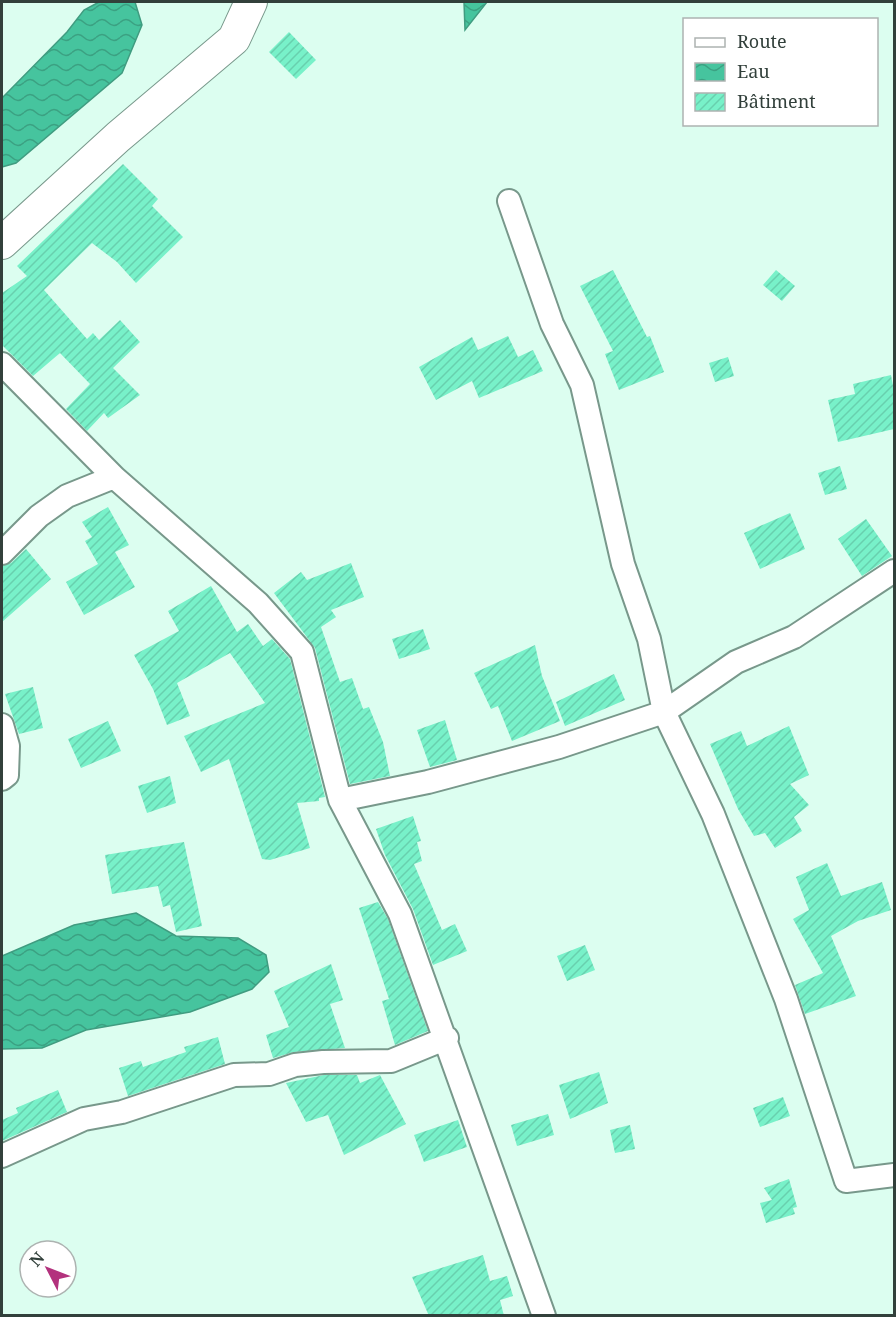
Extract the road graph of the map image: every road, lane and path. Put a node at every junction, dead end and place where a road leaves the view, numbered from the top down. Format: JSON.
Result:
{"nodes":[{"id":1,"x":251,"y":2,"type":"edge"},
{"id":2,"x":509,"y":201,"type":"dead end"},
{"id":3,"x":2,"y":243,"type":"edge"},
{"id":4,"x":2,"y":363,"type":"edge"},
{"id":5,"x":114,"y":477,"type":"junction"},
{"id":6,"x":2,"y":553,"type":"edge"},
{"id":7,"x":894,"y":571,"type":"edge"},
{"id":8,"x":664,"y":712,"type":"junction"},
{"id":9,"x":2,"y":725,"type":"edge"},
{"id":10,"x":2,"y":779,"type":"edge"},
{"id":11,"x":340,"y":800,"type":"junction"},
{"id":12,"x":447,"y":1038,"type":"junction"},
{"id":13,"x":2,"y":1156,"type":"edge"},
{"id":14,"x":894,"y":1175,"type":"edge"},
{"id":15,"x":544,"y":1316,"type":"edge"}],
"edges":[{"from":1,"to":3,"type":"main road"},
{"from":2,"to":8,"type":"street"},
{"from":4,"to":5,"type":"street"},
{"from":5,"to":6,"type":"street"},
{"from":5,"to":11,"type":"street"},
{"from":7,"to":8,"type":"street"},
{"from":8,"to":11,"type":"street"},
{"from":8,"to":14,"type":"street"},
{"from":9,"to":10,"type":"street"},
{"from":11,"to":12,"type":"street"},
{"from":12,"to":13,"type":"street"},
{"from":12,"to":15,"type":"street"}]}
